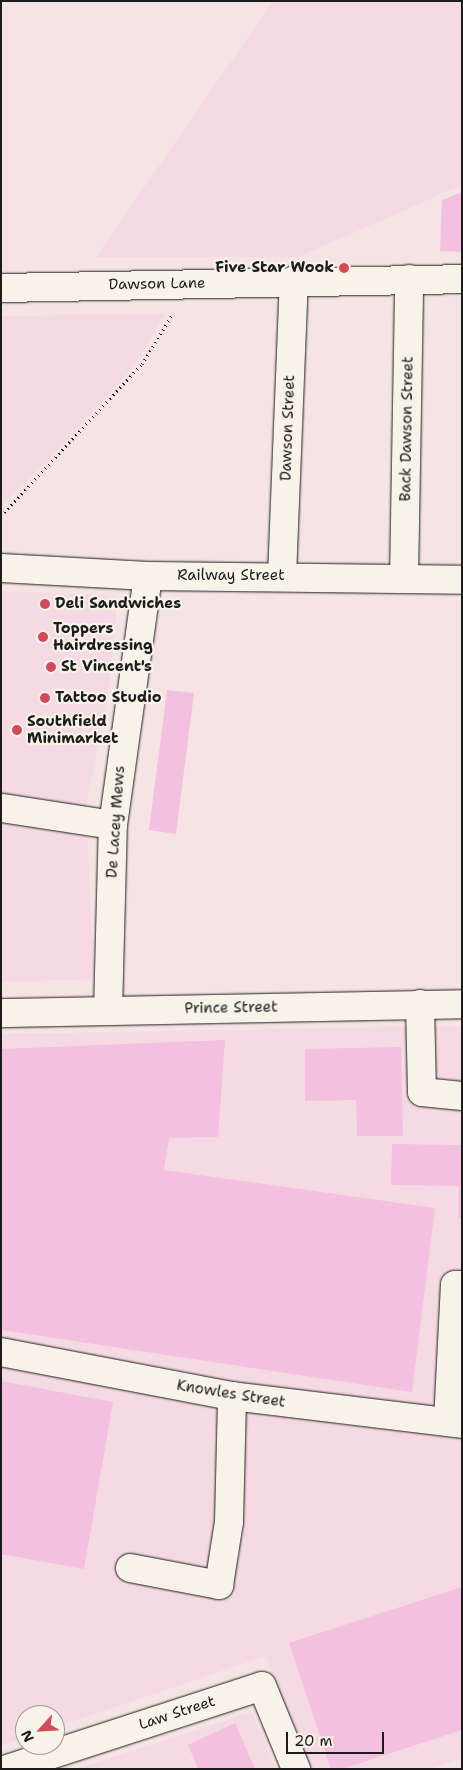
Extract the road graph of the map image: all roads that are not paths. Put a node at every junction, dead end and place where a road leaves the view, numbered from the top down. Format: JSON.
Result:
{"nodes":[{"id":1,"x":410,"y":279,"type":"junction"},
{"id":2,"x":462,"y":279,"type":"edge"},
{"id":3,"x":294,"y":280,"type":"junction"},
{"id":4,"x":1,"y":288,"type":"edge"},
{"id":5,"x":1,"y":568,"type":"edge"},
{"id":6,"x":148,"y":576,"type":"junction"},
{"id":7,"x":282,"y":576,"type":"junction"},
{"id":8,"x":404,"y":579,"type":"junction"},
{"id":9,"x":462,"y":580,"type":"edge"},
{"id":10,"x":2,"y":808,"type":"edge"},
{"id":11,"x":113,"y":825,"type":"junction"},
{"id":12,"x":420,"y":1004,"type":"junction"},
{"id":13,"x":462,"y":1004,"type":"edge"},
{"id":14,"x":108,"y":1011,"type":"junction"},
{"id":15,"x":1,"y":1013,"type":"edge"},
{"id":16,"x":462,"y":1096,"type":"edge"},
{"id":17,"x":462,"y":1285,"type":"edge"},
{"id":18,"x":1,"y":1352,"type":"edge"},
{"id":19,"x":232,"y":1396,"type":"junction"},
{"id":20,"x":455,"y":1423,"type":"edge"},
{"id":21,"x":130,"y":1568,"type":"dead end"},
{"id":22,"x":7,"y":1769,"type":"edge"},
{"id":23,"x":296,"y":1769,"type":"edge"}],
"edges":[{"from":1,"to":2,"type":"street","name":"Dawson Lane"},
{"from":1,"to":3,"type":"street","name":"Dawson Lane"},
{"from":1,"to":8,"type":"street","name":"Back Dawson Street"},
{"from":3,"to":4,"type":"street","name":"Dawson Lane"},
{"from":3,"to":7,"type":"street","name":"Dawson Street"},
{"from":5,"to":6,"type":"street","name":"Railway Street"},
{"from":6,"to":7,"type":"street","name":"Railway Street"},
{"from":6,"to":11,"type":"street","name":"De Lacey Mews"},
{"from":7,"to":8,"type":"street","name":"Railway Street"},
{"from":8,"to":9,"type":"street","name":"Railway Street"},
{"from":10,"to":11,"type":"street"},
{"from":11,"to":14,"type":"street","name":"De Lacey Mews"},
{"from":12,"to":13,"type":"street","name":"Prince Street"},
{"from":12,"to":14,"type":"street","name":"Prince Street"},
{"from":12,"to":16,"type":"street"},
{"from":14,"to":15,"type":"street","name":"Prince Street"},
{"from":17,"to":20,"type":"street"},
{"from":18,"to":19,"type":"street","name":"Knowles Street"},
{"from":19,"to":20,"type":"street","name":"Knowles Street"},
{"from":19,"to":21,"type":"street"},
{"from":22,"to":23,"type":"street","name":"Law Street"}]}
